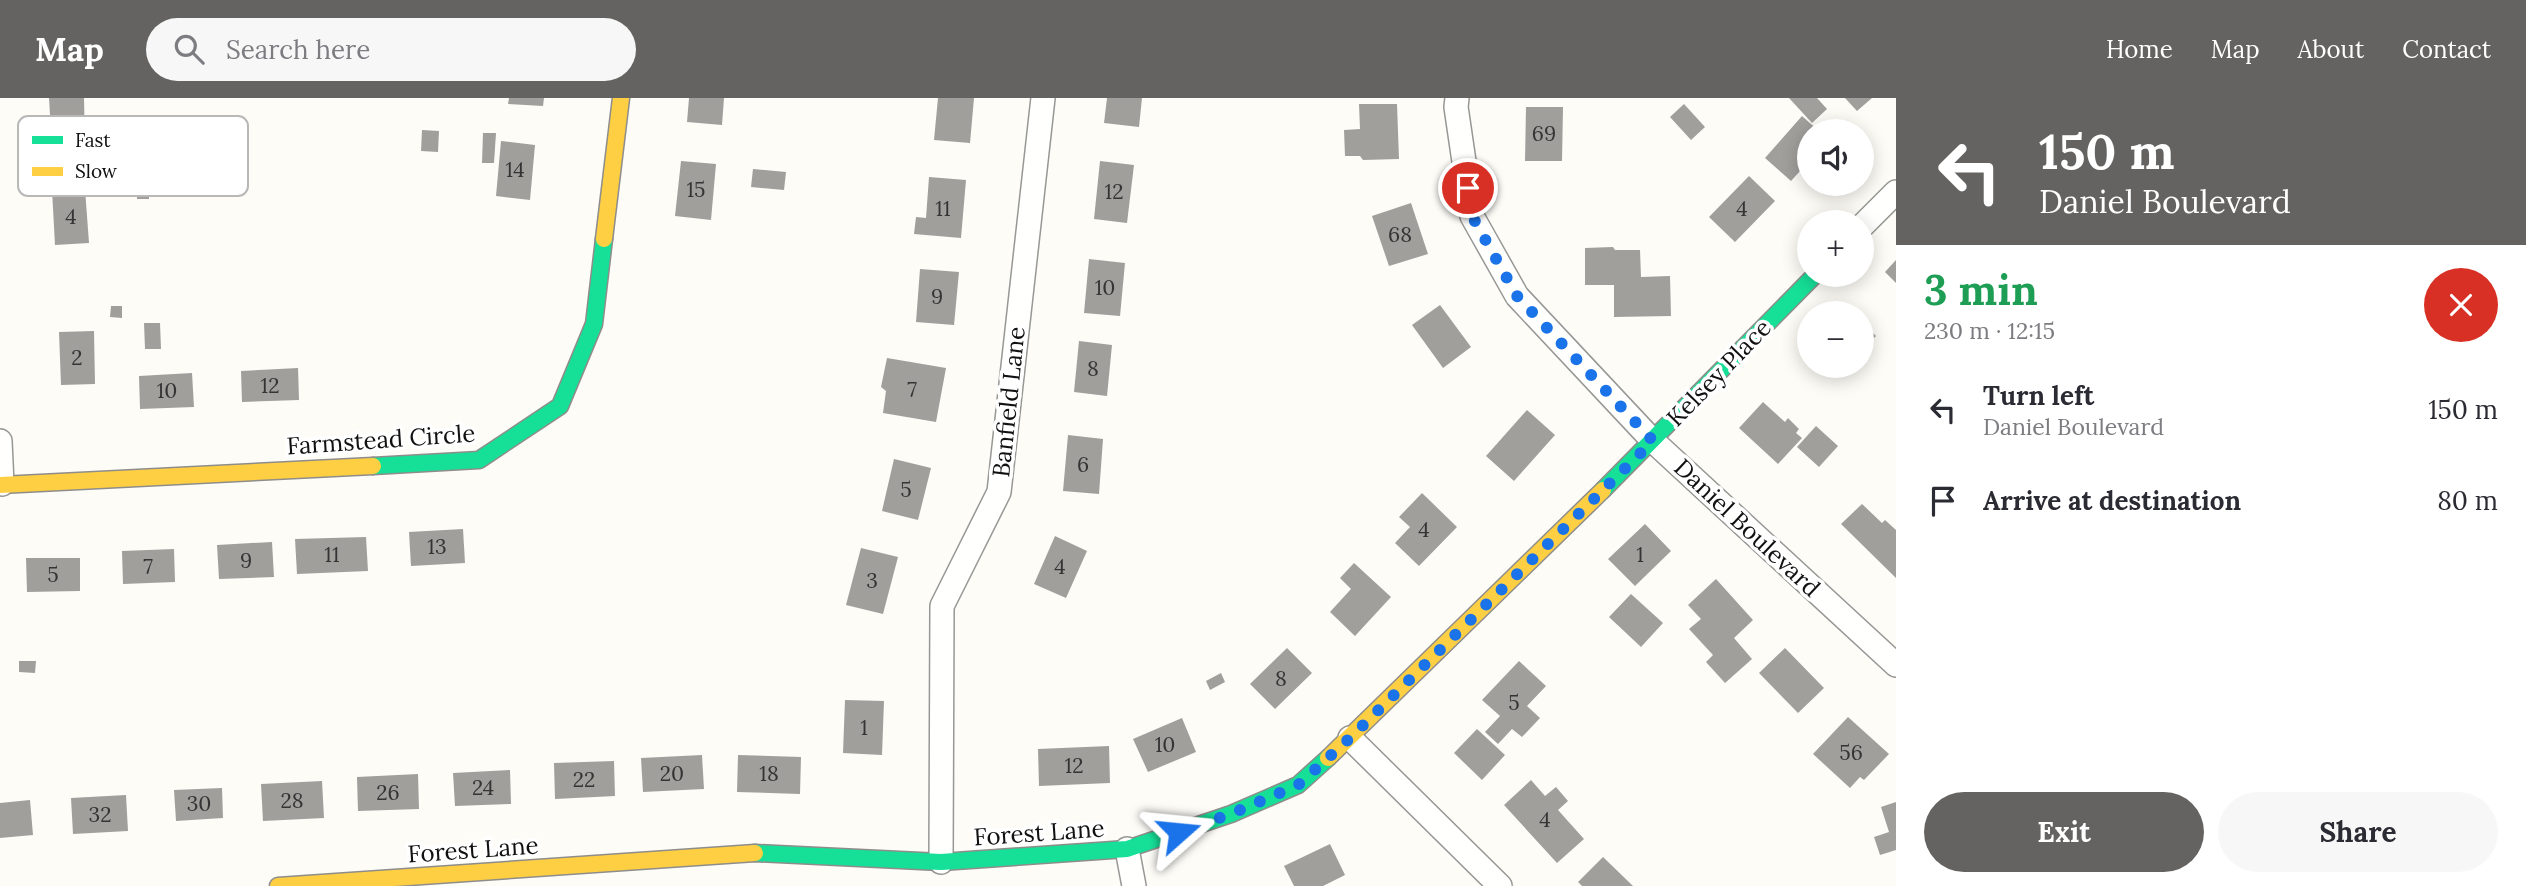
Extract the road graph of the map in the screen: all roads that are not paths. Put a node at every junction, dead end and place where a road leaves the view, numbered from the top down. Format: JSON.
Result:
{"nodes":[{"id":1,"x":621,"y":98,"type":"edge"},
{"id":2,"x":1043,"y":98,"type":"edge"},
{"id":3,"x":1457,"y":98,"type":"edge"},
{"id":4,"x":1896,"y":192,"type":"edge"},
{"id":5,"x":1874,"y":214,"type":"edge"},
{"id":6,"x":1803,"y":287,"type":"edge"},
{"id":7,"x":0,"y":441,"type":"edge"},
{"id":8,"x":1653,"y":441,"type":"junction"},
{"id":9,"x":1,"y":484,"type":"edge"},
{"id":10,"x":1896,"y":664,"type":"edge"},
{"id":11,"x":1350,"y":738,"type":"junction"},
{"id":12,"x":1128,"y":849,"type":"junction"},
{"id":13,"x":941,"y":862,"type":"junction"},
{"id":14,"x":278,"y":886,"type":"edge"},
{"id":15,"x":1134,"y":886,"type":"edge"},
{"id":16,"x":1500,"y":886,"type":"edge"}],
"edges":[{"from":1,"to":9,"type":"street","name":"Farmstead Circle"},
{"from":2,"to":13,"type":"street","name":"Banfield Lane"},
{"from":3,"to":8,"type":"street","name":"Daniel Boulevard"},
{"from":4,"to":5,"type":"street"},
{"from":6,"to":8,"type":"street","name":"Kelsey Place"},
{"from":7,"to":9,"type":"street"},
{"from":8,"to":10,"type":"street","name":"Daniel Boulevard"},
{"from":8,"to":11,"type":"street","name":"Forest Lane"},
{"from":11,"to":12,"type":"street","name":"Forest Lane"},
{"from":11,"to":16,"type":"street"},
{"from":12,"to":13,"type":"street","name":"Forest Lane"},
{"from":12,"to":15,"type":"street"},
{"from":13,"to":14,"type":"street","name":"Forest Lane"}]}
